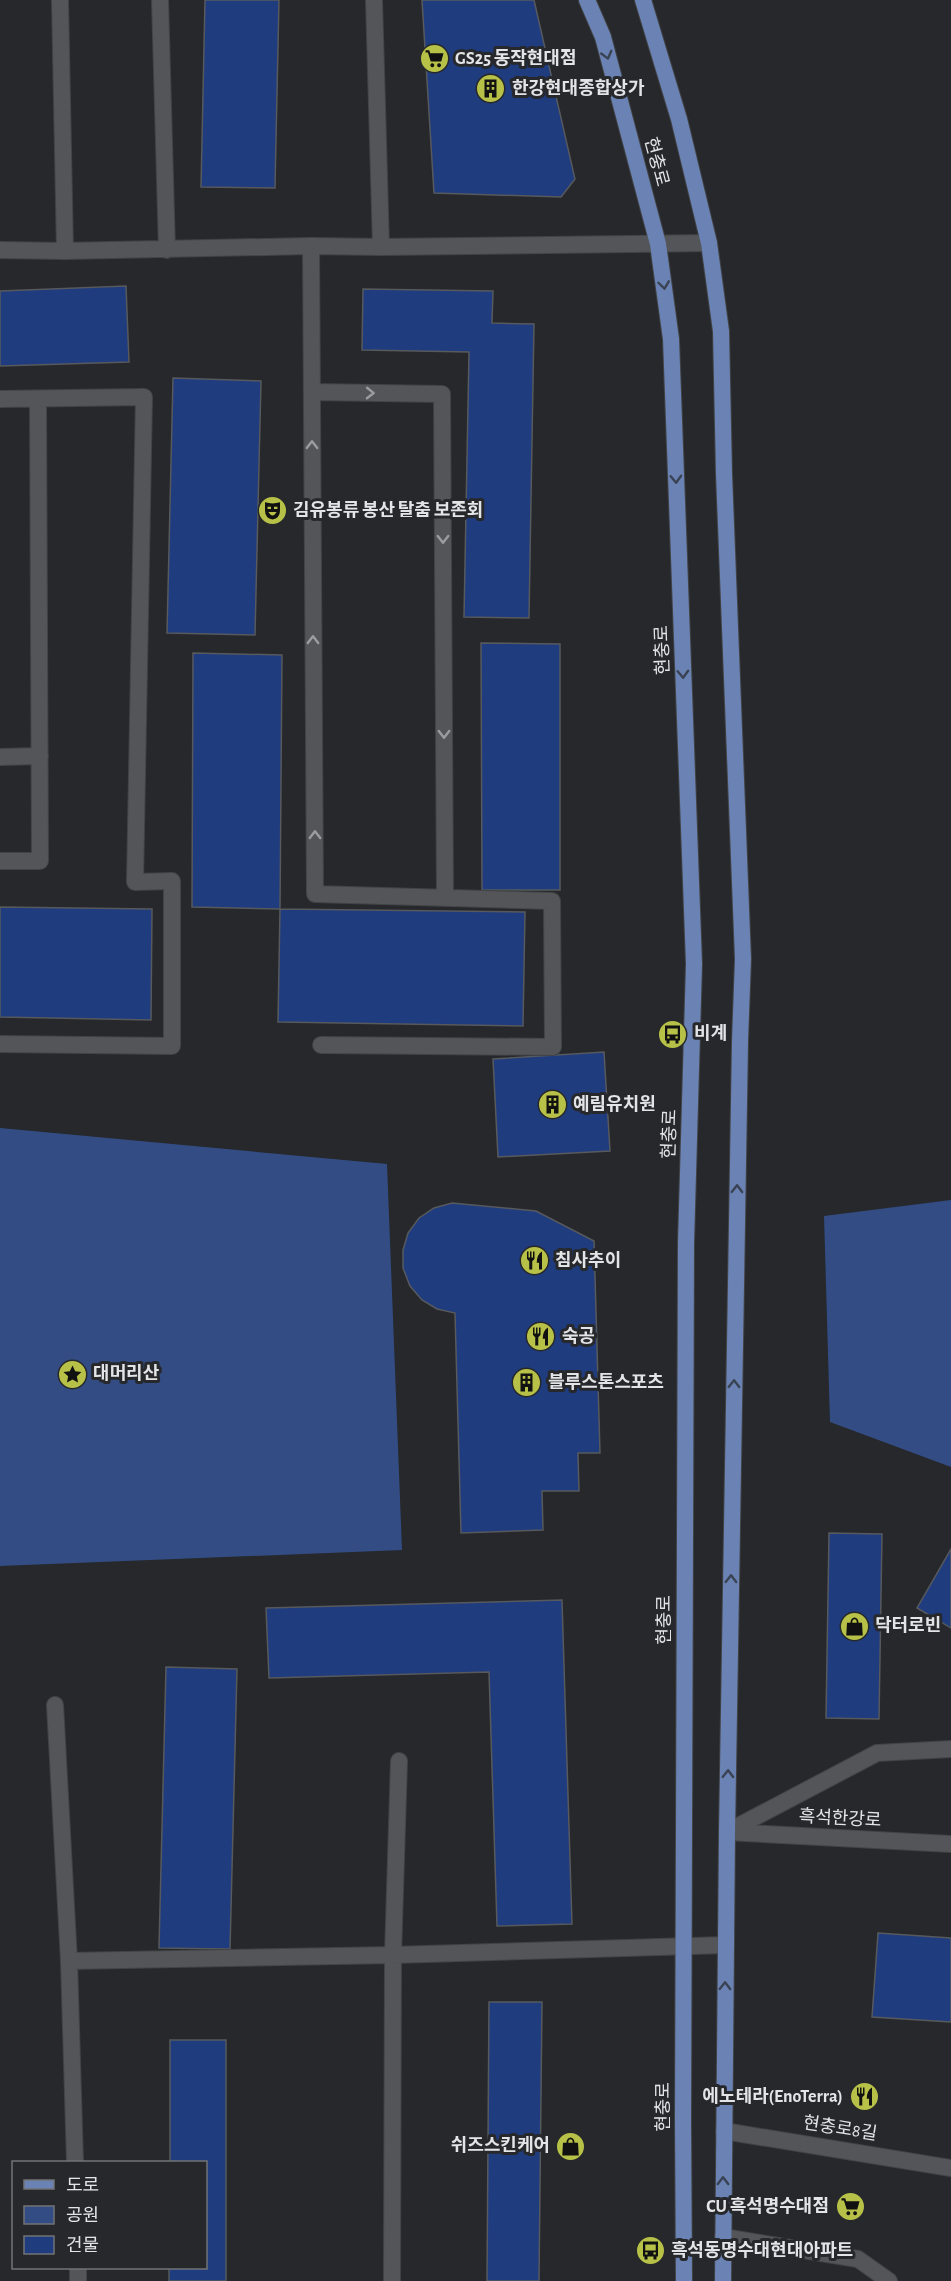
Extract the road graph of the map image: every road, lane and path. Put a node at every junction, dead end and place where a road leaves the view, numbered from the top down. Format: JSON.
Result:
{"nodes":[{"id":1,"x":60,"y":0,"type":"edge"},
{"id":2,"x":160,"y":0,"type":"edge"},
{"id":3,"x":374,"y":0,"type":"edge"},
{"id":4,"x":587,"y":0,"type":"edge"},
{"id":5,"x":643,"y":0,"type":"edge"},
{"id":6,"x":709,"y":243,"type":"junction"},
{"id":7,"x":658,"y":244,"type":"junction"},
{"id":8,"x":311,"y":246,"type":"junction"},
{"id":9,"x":381,"y":248,"type":"junction"},
{"id":10,"x":0,"y":250,"type":"edge"},
{"id":11,"x":167,"y":250,"type":"junction"},
{"id":12,"x":65,"y":251,"type":"junction"},
{"id":13,"x":312,"y":392,"type":"junction"},
{"id":14,"x":0,"y":399,"type":"edge"},
{"id":15,"x":38,"y":400,"type":"junction"},
{"id":16,"x":40,"y":756,"type":"junction"},
{"id":17,"x":0,"y":757,"type":"edge"},
{"id":18,"x":0,"y":861,"type":"edge"},
{"id":19,"x":445,"y":896,"type":"junction"},
{"id":20,"x":0,"y":1044,"type":"edge"},
{"id":21,"x":321,"y":1045,"type":"dead end"},
{"id":22,"x":55,"y":1705,"type":"dead end"},
{"id":23,"x":951,"y":1749,"type":"edge"},
{"id":24,"x":399,"y":1761,"type":"dead end"},
{"id":25,"x":727,"y":1832,"type":"junction"},
{"id":26,"x":951,"y":1844,"type":"edge"},
{"id":27,"x":726,"y":1945,"type":"junction"},
{"id":28,"x":684,"y":1946,"type":"junction"},
{"id":29,"x":393,"y":1955,"type":"junction"},
{"id":30,"x":69,"y":1961,"type":"junction"},
{"id":31,"x":724,"y":2131,"type":"junction"},
{"id":32,"x":75,"y":2161,"type":"edge"},
{"id":33,"x":951,"y":2168,"type":"edge"},
{"id":34,"x":723,"y":2237,"type":"junction"},
{"id":35,"x":392,"y":2281,"type":"edge"},
{"id":36,"x":684,"y":2281,"type":"edge"},
{"id":37,"x":723,"y":2281,"type":"edge"},
{"id":38,"x":890,"y":2281,"type":"edge"}],
"edges":[{"from":1,"to":12,"type":"street"},
{"from":2,"to":11,"type":"street"},
{"from":3,"to":9,"type":"street"},
{"from":4,"to":7,"type":"main road","name":"현충로","one_way":true},
{"from":5,"to":6,"type":"main road","name":"현충로"},
{"from":6,"to":7,"type":"street"},
{"from":25,"to":6,"type":"main road","name":"현충로","one_way":true},
{"from":7,"to":9,"type":"street"},
{"from":7,"to":28,"type":"main road","name":"현충로","one_way":true},
{"from":8,"to":9,"type":"street"},
{"from":8,"to":11,"type":"street"},
{"from":8,"to":13,"type":"street"},
{"from":10,"to":12,"type":"street"},
{"from":11,"to":12,"type":"street"},
{"from":19,"to":13,"type":"street","one_way":true},
{"from":13,"to":19,"type":"street","one_way":true},
{"from":14,"to":15,"type":"street"},
{"from":15,"to":16,"type":"street"},
{"from":15,"to":20,"type":"street"},
{"from":16,"to":17,"type":"street"},
{"from":16,"to":18,"type":"street"},
{"from":19,"to":21,"type":"street"},
{"from":22,"to":30,"type":"street"},
{"from":23,"to":25,"type":"street"},
{"from":24,"to":29,"type":"street"},
{"from":25,"to":26,"type":"street","name":"흑석한강로"},
{"from":25,"to":27,"type":"main road","name":"현충로"},
{"from":27,"to":28,"type":"street"},
{"from":31,"to":27,"type":"main road","name":"현충로","one_way":true},
{"from":28,"to":29,"type":"street"},
{"from":28,"to":36,"type":"main road","name":"현충로"},
{"from":29,"to":30,"type":"street"},
{"from":29,"to":35,"type":"street"},
{"from":30,"to":32,"type":"street"},
{"from":31,"to":33,"type":"street","name":"현충로8길"},
{"from":34,"to":31,"type":"main road","name":"현충로","one_way":true},
{"from":34,"to":37,"type":"main road","name":"현충로"},
{"from":34,"to":38,"type":"street"}]}
